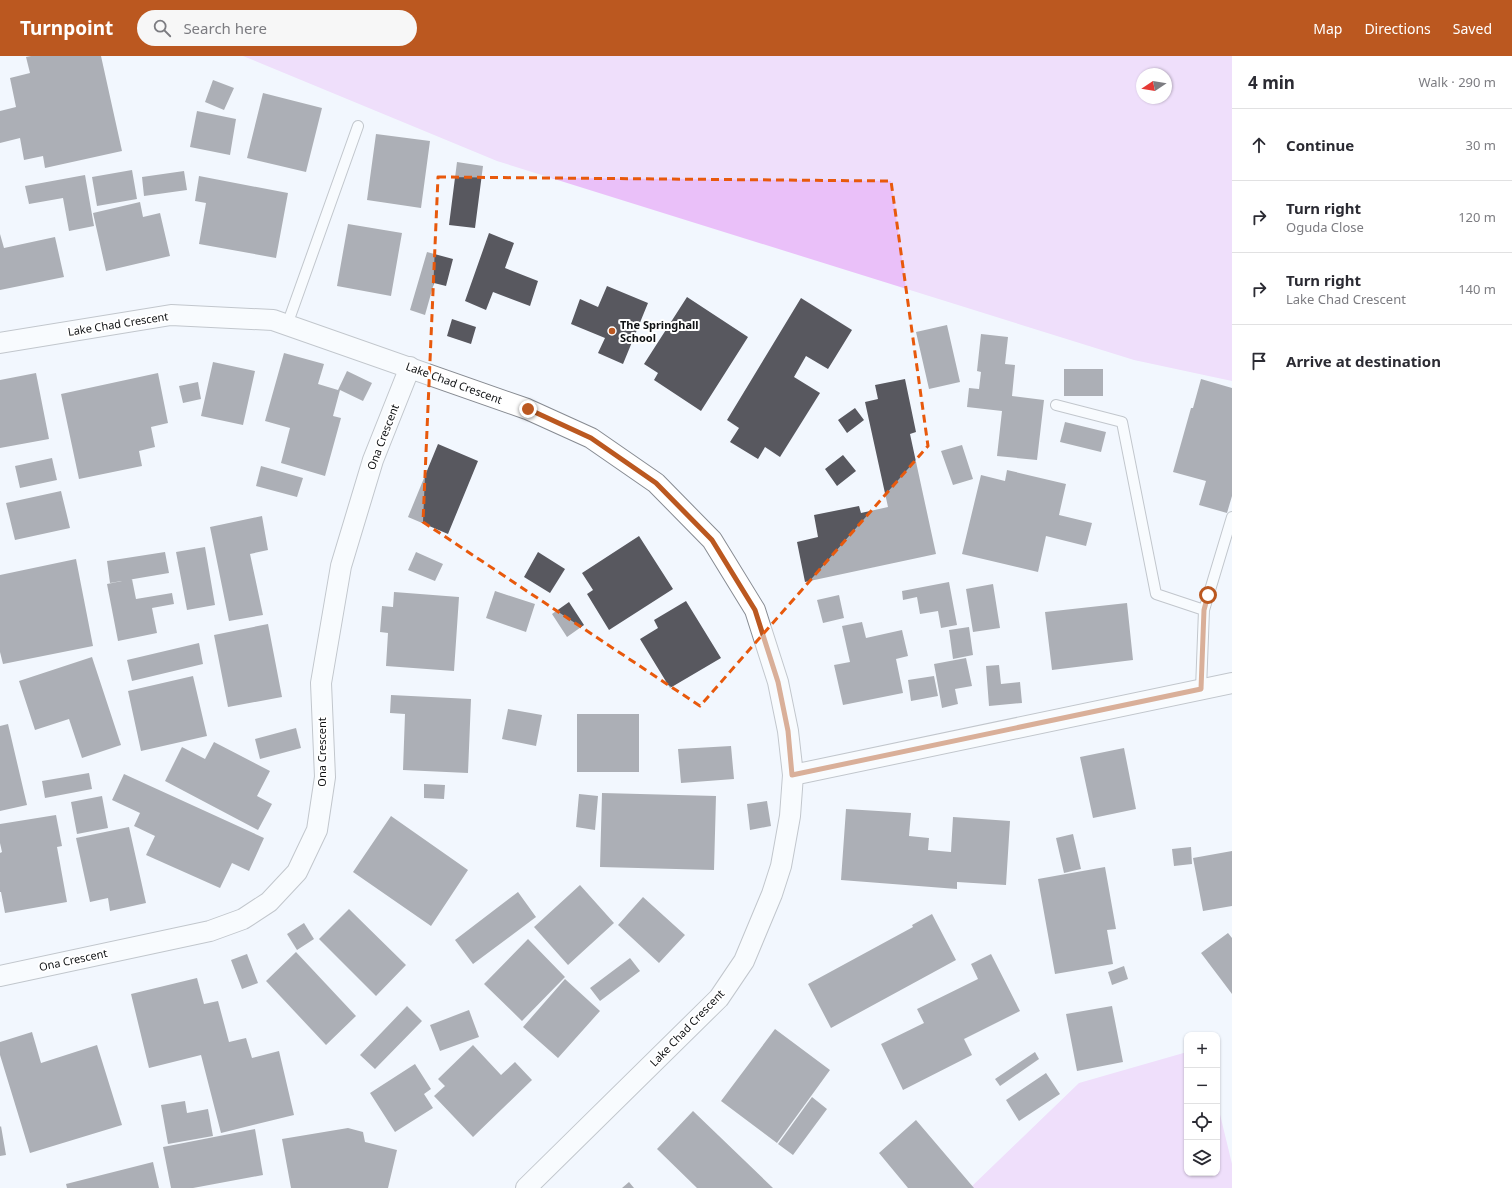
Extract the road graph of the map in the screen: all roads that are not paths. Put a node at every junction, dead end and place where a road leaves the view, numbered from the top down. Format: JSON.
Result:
{"nodes":[{"id":1,"x":358,"y":126,"type":"dead end"},
{"id":2,"x":287,"y":325,"type":"junction"},
{"id":3,"x":0,"y":343,"type":"edge"},
{"id":4,"x":410,"y":367,"type":"junction"},
{"id":5,"x":1056,"y":404,"type":"dead end"},
{"id":6,"x":1232,"y":517,"type":"edge"},
{"id":7,"x":1204,"y":610,"type":"junction"},
{"id":8,"x":1232,"y":683,"type":"edge"},
{"id":9,"x":1201,"y":689,"type":"junction"},
{"id":10,"x":792,"y":775,"type":"junction"},
{"id":11,"x":0,"y":976,"type":"edge"},
{"id":12,"x":526,"y":1188,"type":"edge"}],
"edges":[{"from":1,"to":2,"type":"lane"},
{"from":2,"to":3,"type":"street","name":"Lake Chad Crescent"},
{"from":2,"to":4,"type":"street","name":"Lake Chad Crescent"},
{"from":4,"to":10,"type":"street","name":"Lake Chad Crescent"},
{"from":4,"to":11,"type":"street","name":"Ona Crescent"},
{"from":5,"to":7,"type":"lane"},
{"from":6,"to":7,"type":"lane"},
{"from":7,"to":9,"type":"lane"},
{"from":8,"to":9,"type":"street"},
{"from":9,"to":10,"type":"street"},
{"from":10,"to":12,"type":"street","name":"Lake Chad Crescent"}]}
